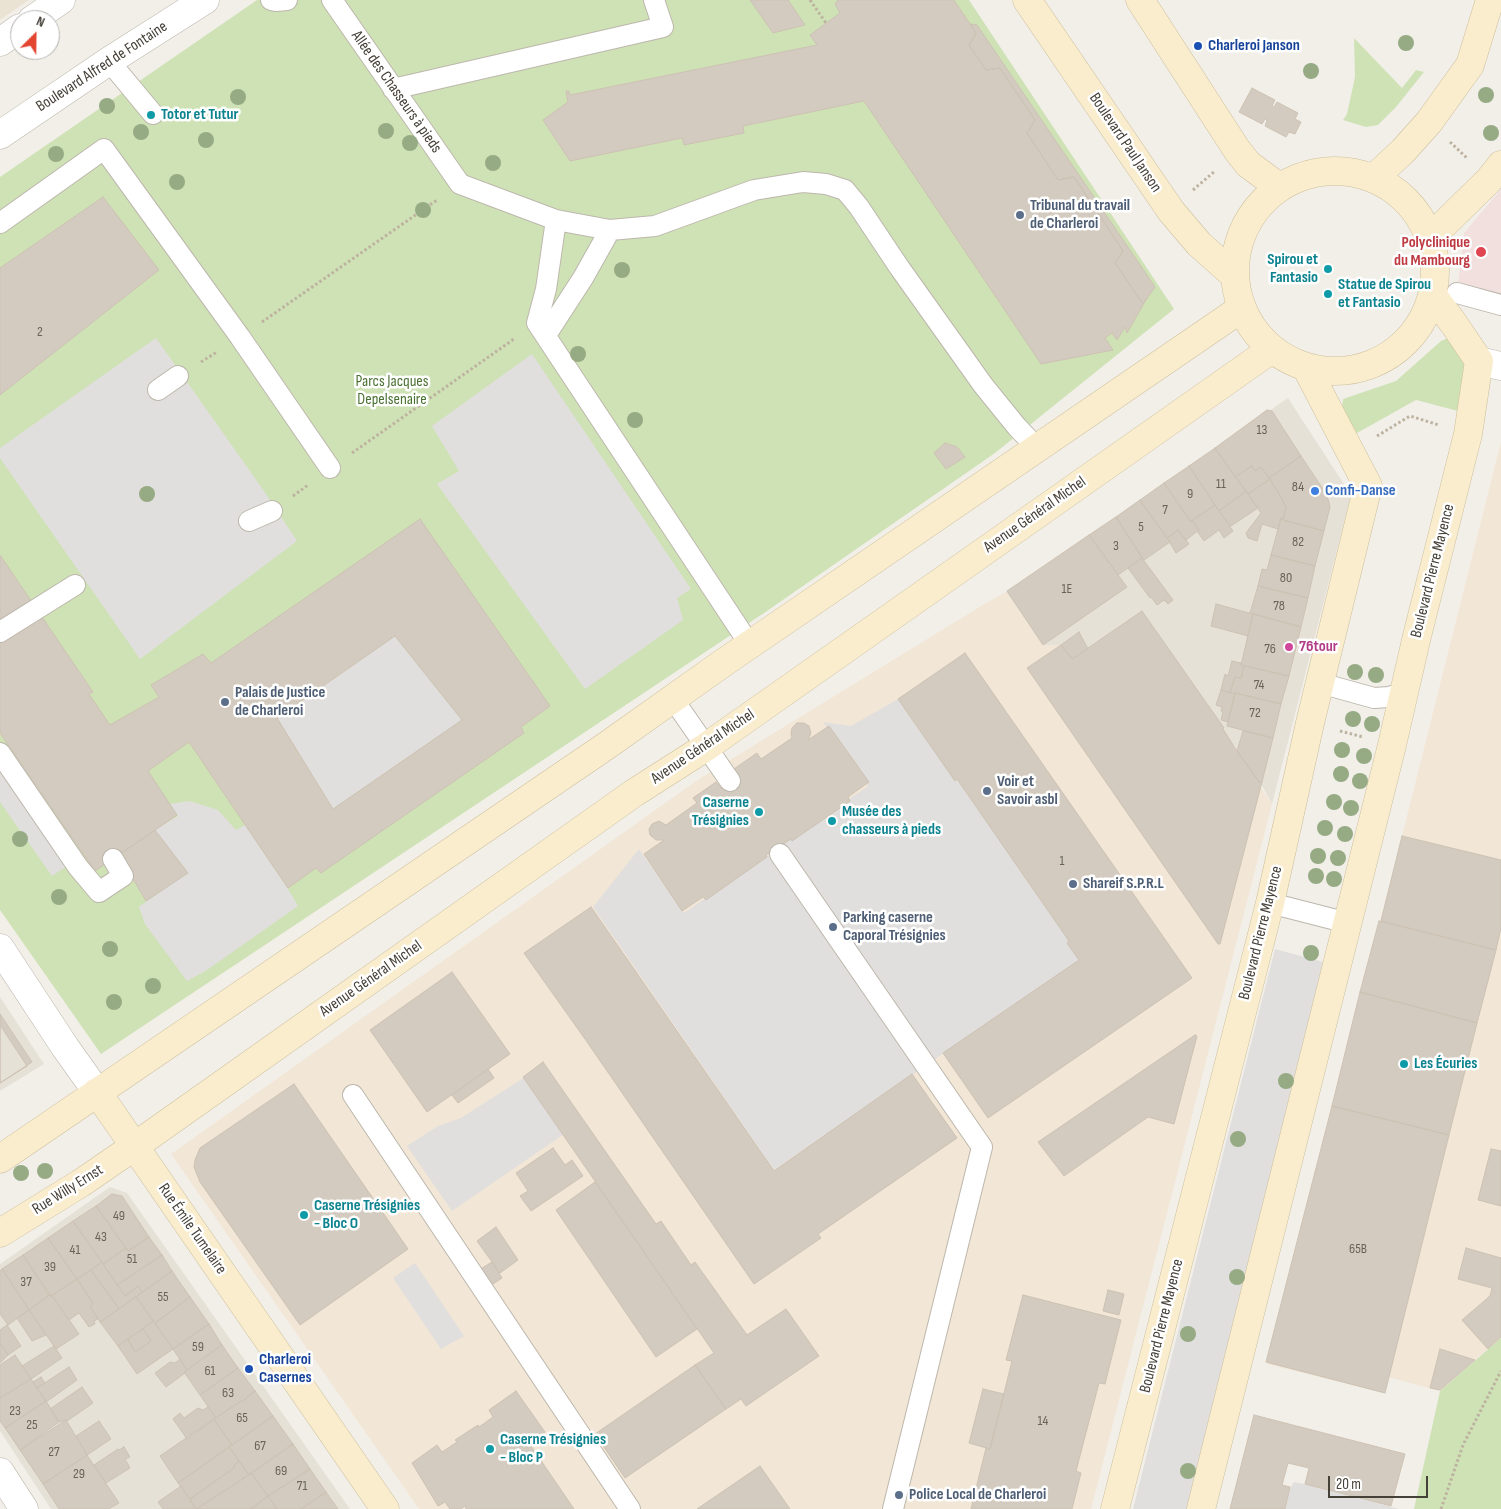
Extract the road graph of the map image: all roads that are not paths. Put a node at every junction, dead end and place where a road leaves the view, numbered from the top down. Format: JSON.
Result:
{"nodes":[{"id":1,"x":62,"y":0,"type":"edge"},
{"id":2,"x":271,"y":0,"type":"edge"},
{"id":3,"x":287,"y":0,"type":"edge"},
{"id":4,"x":332,"y":0,"type":"edge"},
{"id":5,"x":654,"y":0,"type":"edge"},
{"id":6,"x":1027,"y":0,"type":"edge"},
{"id":7,"x":1140,"y":0,"type":"edge"},
{"id":8,"x":1490,"y":0,"type":"edge"},
{"id":9,"x":197,"y":2,"type":"edge"},
{"id":10,"x":47,"y":10,"type":"edge"},
{"id":11,"x":109,"y":61,"type":"junction"},
{"id":12,"x":393,"y":88,"type":"junction"},
{"id":13,"x":153,"y":114,"type":"dead end"},
{"id":14,"x":0,"y":135,"type":"edge"},
{"id":15,"x":1495,"y":172,"type":"edge"},
{"id":16,"x":1374,"y":178,"type":"junction"},
{"id":17,"x":1279,"y":187,"type":"junction"},
{"id":18,"x":556,"y":220,"type":"junction"},
{"id":19,"x":0,"y":223,"type":"edge"},
{"id":20,"x":610,"y":230,"type":"junction"},
{"id":21,"x":1430,"y":238,"type":"junction"},
{"id":22,"x":1235,"y":276,"type":"junction"},
{"id":23,"x":1445,"y":295,"type":"junction"},
{"id":24,"x":1501,"y":304,"type":"edge"},
{"id":25,"x":1242,"y":308,"type":"junction"},
{"id":26,"x":541,"y":329,"type":"junction"},
{"id":27,"x":1272,"y":349,"type":"junction"},
{"id":28,"x":1490,"y":363,"type":"edge"},
{"id":29,"x":1306,"y":367,"type":"junction"},
{"id":30,"x":178,"y":376,"type":"road end"},
{"id":31,"x":158,"y":390,"type":"dead end"},
{"id":32,"x":1038,"y":449,"type":"junction"},
{"id":33,"x":330,"y":468,"type":"road end"},
{"id":34,"x":272,"y":511,"type":"road end"},
{"id":35,"x":249,"y":521,"type":"dead end"},
{"id":36,"x":75,"y":585,"type":"dead end"},
{"id":37,"x":0,"y":632,"type":"edge"},
{"id":38,"x":750,"y":645,"type":"junction"},
{"id":39,"x":1320,"y":683,"type":"junction"},
{"id":40,"x":1404,"y":693,"type":"junction"},
{"id":41,"x":673,"y":699,"type":"junction"},
{"id":42,"x":706,"y":746,"type":"junction"},
{"id":43,"x":0,"y":753,"type":"edge"},
{"id":44,"x":730,"y":781,"type":"dead end"},
{"id":45,"x":780,"y":854,"type":"dead end"},
{"id":46,"x":113,"y":859,"type":"dead end"},
{"id":47,"x":1270,"y":903,"type":"junction"},
{"id":48,"x":1348,"y":922,"type":"junction"},
{"id":49,"x":0,"y":948,"type":"edge"},
{"id":50,"x":97,"y":1092,"type":"junction"},
{"id":51,"x":353,"y":1096,"type":"dead end"},
{"id":52,"x":135,"y":1146,"type":"junction"},
{"id":53,"x":0,"y":1158,"type":"edge"},
{"id":54,"x":0,"y":1233,"type":"edge"},
{"id":55,"x":0,"y":1472,"type":"edge"},
{"id":56,"x":24,"y":1509,"type":"edge"},
{"id":57,"x":385,"y":1509,"type":"edge"},
{"id":58,"x":630,"y":1509,"type":"edge"},
{"id":59,"x":893,"y":1509,"type":"edge"},
{"id":60,"x":1115,"y":1509,"type":"edge"},
{"id":61,"x":1201,"y":1509,"type":"edge"}],
"edges":[{"from":1,"to":10,"type":"street"},
{"from":2,"to":3,"type":"lane"},
{"from":4,"to":12,"type":"lane","name":"Allée des Chasseurs à pieds"},
{"from":5,"to":12,"type":"lane"},
{"from":6,"to":22,"type":"main road","name":"Boulevard Paul Janson"},
{"from":7,"to":17,"type":"main road"},
{"from":8,"to":16,"type":"main road"},
{"from":9,"to":11,"type":"street","name":"Boulevard Alfred de Fontaine"},
{"from":11,"to":13,"type":"lane"},
{"from":11,"to":14,"type":"street","name":"Boulevard Alfred de Fontaine"},
{"from":12,"to":18,"type":"lane","name":"Allée des Chasseurs à pieds"},
{"from":15,"to":21,"type":"main road"},
{"from":16,"to":17,"type":"main road"},
{"from":16,"to":21,"type":"main road"},
{"from":17,"to":22,"type":"main road"},
{"from":18,"to":20,"type":"lane"},
{"from":18,"to":26,"type":"lane"},
{"from":19,"to":33,"type":"lane"},
{"from":20,"to":26,"type":"lane"},
{"from":20,"to":32,"type":"lane"},
{"from":21,"to":23,"type":"main road"},
{"from":22,"to":25,"type":"main road"},
{"from":23,"to":24,"type":"lane"},
{"from":23,"to":28,"type":"main road"},
{"from":23,"to":29,"type":"main road"},
{"from":25,"to":27,"type":"main road"},
{"from":25,"to":32,"type":"main road"},
{"from":26,"to":38,"type":"lane"},
{"from":27,"to":29,"type":"main road"},
{"from":27,"to":42,"type":"main road","name":"Avenue Général Michel"},
{"from":28,"to":40,"type":"main road","name":"Boulevard Pierre Mayence"},
{"from":29,"to":39,"type":"main road","name":"Boulevard Pierre Mayence"},
{"from":30,"to":31,"type":"lane"},
{"from":32,"to":38,"type":"main road"},
{"from":34,"to":35,"type":"lane"},
{"from":36,"to":37,"type":"lane"},
{"from":38,"to":41,"type":"main road"},
{"from":39,"to":40,"type":"lane"},
{"from":39,"to":47,"type":"main road","name":"Boulevard Pierre Mayence"},
{"from":40,"to":48,"type":"main road","name":"Boulevard Pierre Mayence"},
{"from":41,"to":42,"type":"lane"},
{"from":41,"to":50,"type":"main road"},
{"from":42,"to":44,"type":"lane"},
{"from":42,"to":52,"type":"main road","name":"Avenue Général Michel"},
{"from":43,"to":46,"type":"lane"},
{"from":45,"to":59,"type":"lane"},
{"from":47,"to":48,"type":"lane"},
{"from":47,"to":60,"type":"main road","name":"Boulevard Pierre Mayence"},
{"from":48,"to":61,"type":"main road","name":"Boulevard Pierre Mayence"},
{"from":49,"to":50,"type":"street","name":"Rue Émile Tumelaire"},
{"from":50,"to":52,"type":"main road","name":"Rue Émile Tumelaire"},
{"from":50,"to":53,"type":"main road"},
{"from":51,"to":58,"type":"lane"},
{"from":52,"to":54,"type":"main road","name":"Rue Willy Ernst"},
{"from":52,"to":57,"type":"main road","name":"Rue Émile Tumelaire"},
{"from":55,"to":56,"type":"street"}]}
